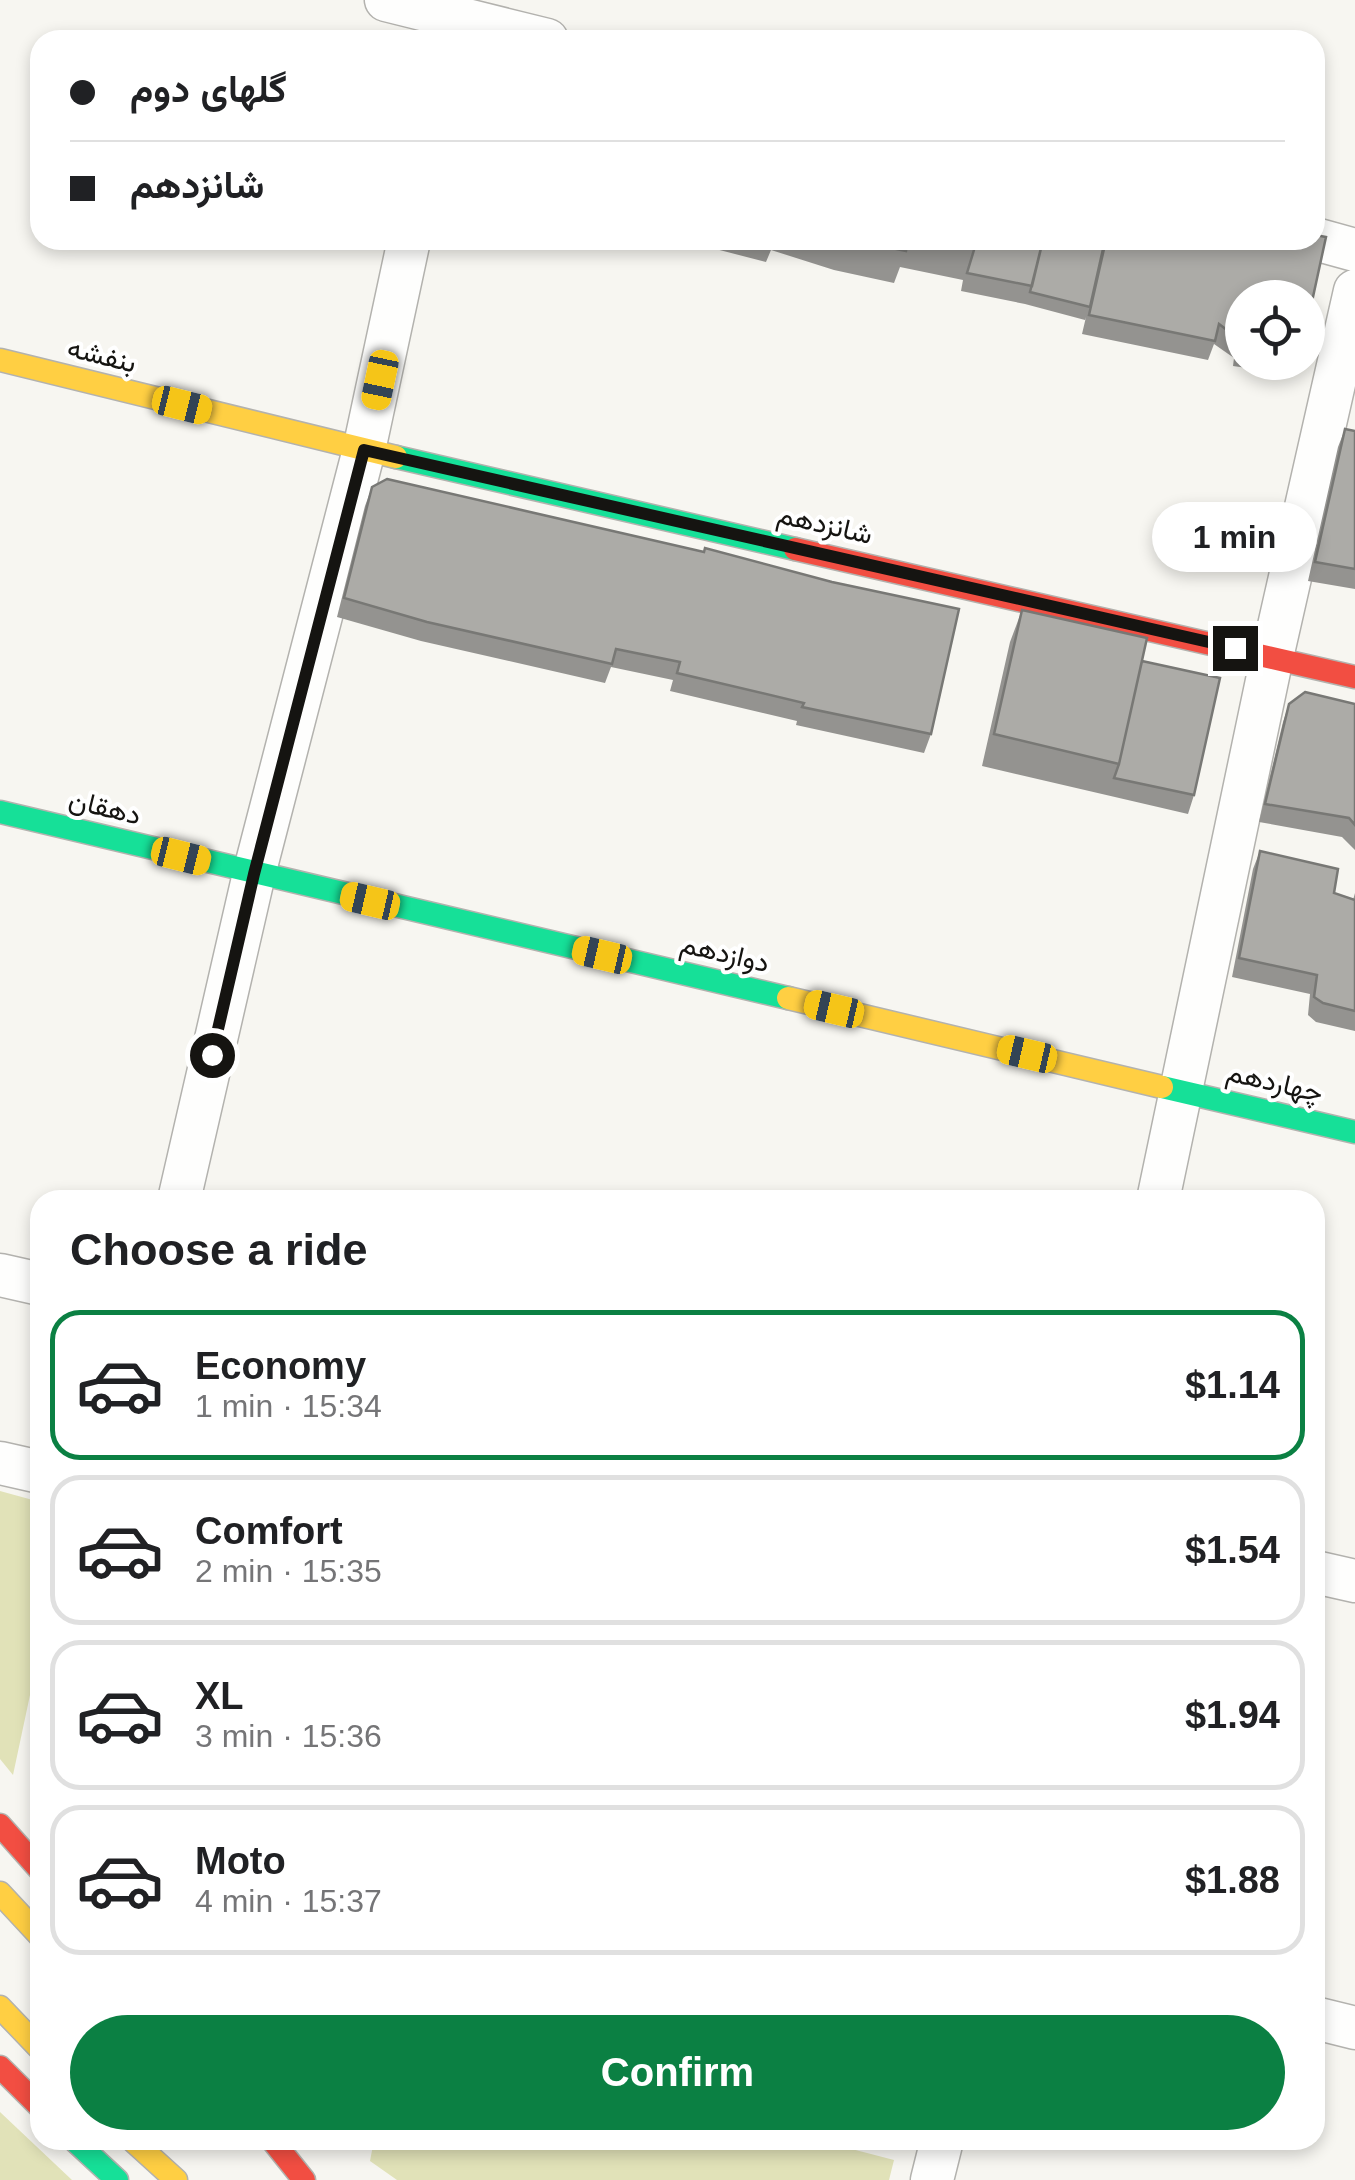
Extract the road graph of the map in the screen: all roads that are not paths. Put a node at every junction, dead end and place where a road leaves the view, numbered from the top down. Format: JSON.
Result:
{"nodes":[{"id":1,"x":386,"y":0,"type":"edge"},
{"id":2,"x":456,"y":19,"type":"edge"},
{"id":3,"x":503,"y":30,"type":"edge"},
{"id":4,"x":1325,"y":242,"type":"edge"},
{"id":5,"x":408,"y":250,"type":"edge"},
{"id":6,"x":1355,"y":250,"type":"edge"},
{"id":7,"x":1355,"y":291,"type":"edge"},
{"id":8,"x":0,"y":360,"type":"edge"},
{"id":9,"x":364,"y":450,"type":"junction"},
{"id":10,"x":1272,"y":656,"type":"junction"},
{"id":11,"x":1355,"y":677,"type":"edge"},
{"id":12,"x":0,"y":812,"type":"edge"},
{"id":13,"x":254,"y":874,"type":"junction"},
{"id":14,"x":1182,"y":1091,"type":"junction"},
{"id":15,"x":1355,"y":1132,"type":"edge"},
{"id":16,"x":181,"y":1190,"type":"edge"},
{"id":17,"x":1160,"y":1190,"type":"edge"},
{"id":18,"x":0,"y":1275,"type":"edge"},
{"id":19,"x":30,"y":1282,"type":"edge"},
{"id":20,"x":0,"y":1463,"type":"edge"},
{"id":21,"x":30,"y":1470,"type":"edge"},
{"id":22,"x":1325,"y":1574,"type":"edge"},
{"id":23,"x":1355,"y":1581,"type":"edge"},
{"id":24,"x":0,"y":1825,"type":"edge"},
{"id":25,"x":30,"y":1859,"type":"edge"},
{"id":26,"x":0,"y":1893,"type":"edge"},
{"id":27,"x":30,"y":1925,"type":"edge"},
{"id":28,"x":0,"y":2007,"type":"edge"},
{"id":29,"x":1325,"y":2020,"type":"edge"},
{"id":30,"x":1355,"y":2028,"type":"edge"},
{"id":31,"x":30,"y":2038,"type":"edge"},
{"id":32,"x":0,"y":2068,"type":"edge"},
{"id":33,"x":30,"y":2097,"type":"edge"},
{"id":34,"x":85,"y":2150,"type":"edge"},
{"id":35,"x":143,"y":2150,"type":"edge"},
{"id":36,"x":265,"y":2150,"type":"edge"},
{"id":37,"x":279,"y":2150,"type":"edge"},
{"id":38,"x":940,"y":2150,"type":"edge"},
{"id":39,"x":117,"y":2180,"type":"edge"},
{"id":40,"x":176,"y":2180,"type":"edge"},
{"id":41,"x":301,"y":2180,"type":"edge"},
{"id":42,"x":932,"y":2180,"type":"edge"}],
"edges":[{"from":1,"to":2,"type":"street"},
{"from":2,"to":3,"type":"street"},
{"from":4,"to":6,"type":"street"},
{"from":5,"to":9,"type":"street"},
{"from":7,"to":10,"type":"street"},
{"from":8,"to":9,"type":"main road","name":"بنفشه"},
{"from":9,"to":10,"type":"main road","name":"شانزدهم"},
{"from":9,"to":13,"type":"street"},
{"from":10,"to":11,"type":"main road","name":"شانزدهم"},
{"from":10,"to":14,"type":"street"},
{"from":12,"to":13,"type":"main road","name":"دهقان"},
{"from":13,"to":14,"type":"main road","name":"دوازدهم"},
{"from":13,"to":16,"type":"street"},
{"from":14,"to":15,"type":"main road","name":"چهاردهم"},
{"from":14,"to":17,"type":"street"},
{"from":18,"to":19,"type":"street"},
{"from":20,"to":21,"type":"street"},
{"from":22,"to":23,"type":"street"},
{"from":24,"to":25,"type":"main road"},
{"from":26,"to":27,"type":"main road"},
{"from":28,"to":31,"type":"main road"},
{"from":29,"to":30,"type":"street"},
{"from":32,"to":33,"type":"main road"},
{"from":34,"to":39,"type":"main road"},
{"from":35,"to":40,"type":"main road"},
{"from":36,"to":41,"type":"main road"},
{"from":37,"to":41,"type":"main road"},
{"from":38,"to":42,"type":"street"}]}
